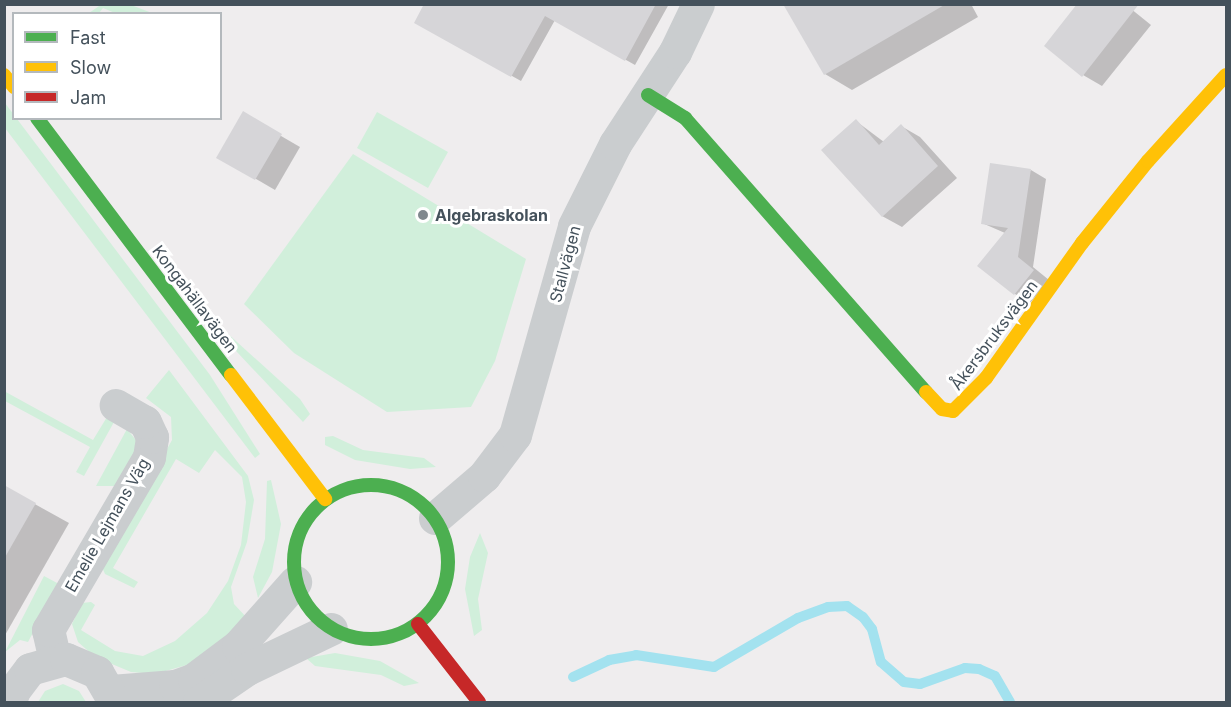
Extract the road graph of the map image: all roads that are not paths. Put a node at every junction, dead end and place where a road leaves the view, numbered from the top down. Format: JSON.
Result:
{"nodes":[{"id":1,"x":698,"y":4,"type":"edge"},
{"id":2,"x":1227,"y":75,"type":"edge"},
{"id":3,"x":648,"y":95,"type":"junction"},
{"id":4,"x":39,"y":120,"type":"edge"},
{"id":5,"x":115,"y":405,"type":"dead end"},
{"id":6,"x":325,"y":499,"type":"junction"},
{"id":7,"x":435,"y":518,"type":"junction"},
{"id":8,"x":295,"y":582,"type":"junction"},
{"id":9,"x":418,"y":624,"type":"junction"},
{"id":10,"x":331,"y":629,"type":"junction"},
{"id":11,"x":55,"y":660,"type":"junction"},
{"id":12,"x":112,"y":697,"type":"edge"},
{"id":13,"x":10,"y":702,"type":"edge"},
{"id":14,"x":199,"y":702,"type":"edge"},
{"id":15,"x":479,"y":702,"type":"edge"}],
"edges":[{"from":1,"to":3,"type":"street","name":"Stallvägen"},
{"from":2,"to":3,"type":"street","name":"Åkersbruksvägen"},
{"from":3,"to":7,"type":"street","name":"Stallvägen"},
{"from":4,"to":6,"type":"street","name":"Kongahällavägen"},
{"from":5,"to":11,"type":"street","name":"Emelie Lejmans Väg"},
{"from":6,"to":7,"type":"street"},
{"from":6,"to":8,"type":"street"},
{"from":7,"to":9,"type":"street"},
{"from":8,"to":10,"type":"street"},
{"from":8,"to":12,"type":"street"},
{"from":9,"to":10,"type":"street"},
{"from":9,"to":15,"type":"street"},
{"from":10,"to":14,"type":"street"},
{"from":11,"to":12,"type":"street"},
{"from":11,"to":13,"type":"street"}]}
